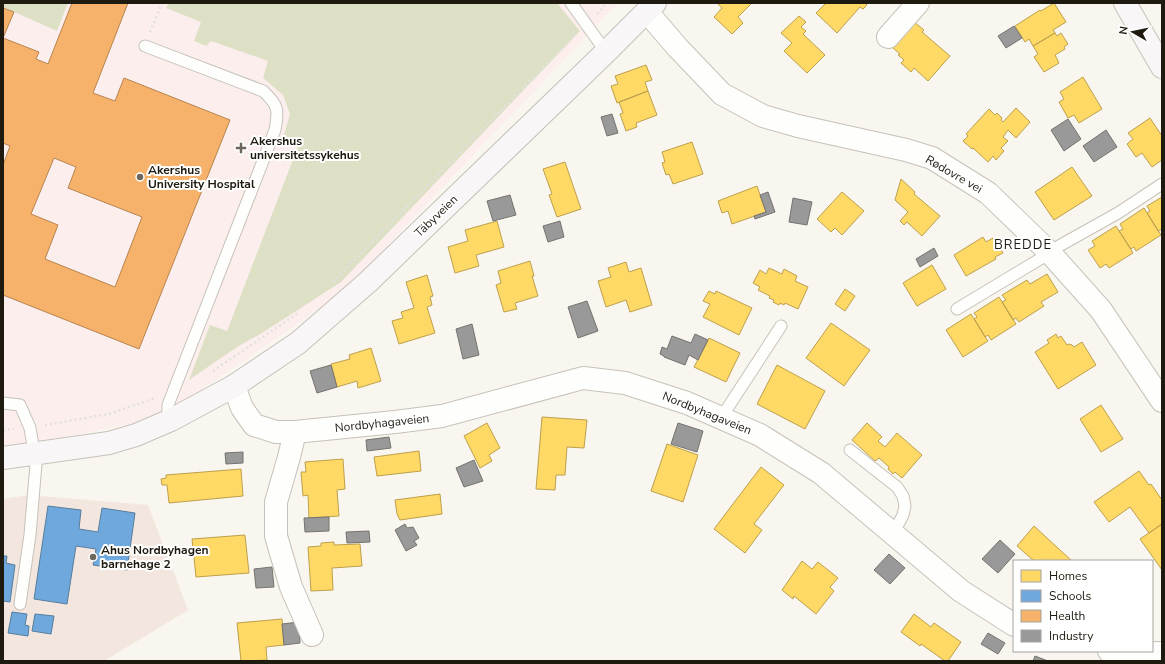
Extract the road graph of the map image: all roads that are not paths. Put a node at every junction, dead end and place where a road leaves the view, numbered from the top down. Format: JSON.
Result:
{"nodes":[{"id":1,"x":571,"y":3,"type":"edge"},
{"id":2,"x":918,"y":3,"type":"edge"},
{"id":3,"x":1125,"y":3,"type":"edge"},
{"id":4,"x":651,"y":7,"type":"edge"},
{"id":5,"x":888,"y":37,"type":"dead end"},
{"id":6,"x":145,"y":46,"type":"road end"},
{"id":7,"x":606,"y":52,"type":"junction"},
{"id":8,"x":1162,"y":67,"type":"edge"},
{"id":9,"x":1162,"y":184,"type":"edge"},
{"id":10,"x":1050,"y":253,"type":"junction"},
{"id":11,"x":956,"y":309,"type":"dead end"},
{"id":12,"x":781,"y":326,"type":"dead end"},
{"id":13,"x":234,"y":386,"type":"junction"},
{"id":14,"x":1162,"y":401,"type":"edge"},
{"id":15,"x":3,"y":403,"type":"edge"},
{"id":16,"x":721,"y":418,"type":"junction"},
{"id":17,"x":171,"y":420,"type":"junction"},
{"id":18,"x":295,"y":432,"type":"junction"},
{"id":19,"x":850,"y":450,"type":"dead end"},
{"id":20,"x":35,"y":454,"type":"junction"},
{"id":21,"x":3,"y":458,"type":"edge"},
{"id":22,"x":893,"y":534,"type":"junction"},
{"id":23,"x":20,"y":604,"type":"dead end"},
{"id":24,"x":1013,"y":624,"type":"edge"},
{"id":25,"x":312,"y":635,"type":"dead end"},
{"id":26,"x":1114,"y":652,"type":"edge"},
{"id":27,"x":1162,"y":653,"type":"edge"}],
"edges":[{"from":1,"to":7,"type":"lane"},
{"from":2,"to":5,"type":"street"},
{"from":3,"to":8,"type":"street"},
{"from":4,"to":7,"type":"street","name":"Täbyveien"},
{"from":4,"to":10,"type":"street","name":"Rødovre vei"},
{"from":6,"to":17,"type":"lane"},
{"from":7,"to":13,"type":"street","name":"Täbyveien"},
{"from":9,"to":10,"type":"lane"},
{"from":10,"to":11,"type":"lane"},
{"from":10,"to":14,"type":"street","name":"Rødovre vei"},
{"from":12,"to":16,"type":"lane"},
{"from":13,"to":17,"type":"street","name":"Täbyveien"},
{"from":13,"to":18,"type":"street","name":"Nordbyhagaveien"},
{"from":15,"to":20,"type":"lane"},
{"from":16,"to":18,"type":"street","name":"Nordbyhagaveien"},
{"from":16,"to":22,"type":"street","name":"Nordbyhagaveien"},
{"from":17,"to":20,"type":"street"},
{"from":18,"to":25,"type":"street"},
{"from":19,"to":22,"type":"lane"},
{"from":20,"to":21,"type":"street"},
{"from":20,"to":23,"type":"lane"},
{"from":22,"to":24,"type":"street","name":"Nordbyhagaveien"},
{"from":26,"to":27,"type":"street"}]}
